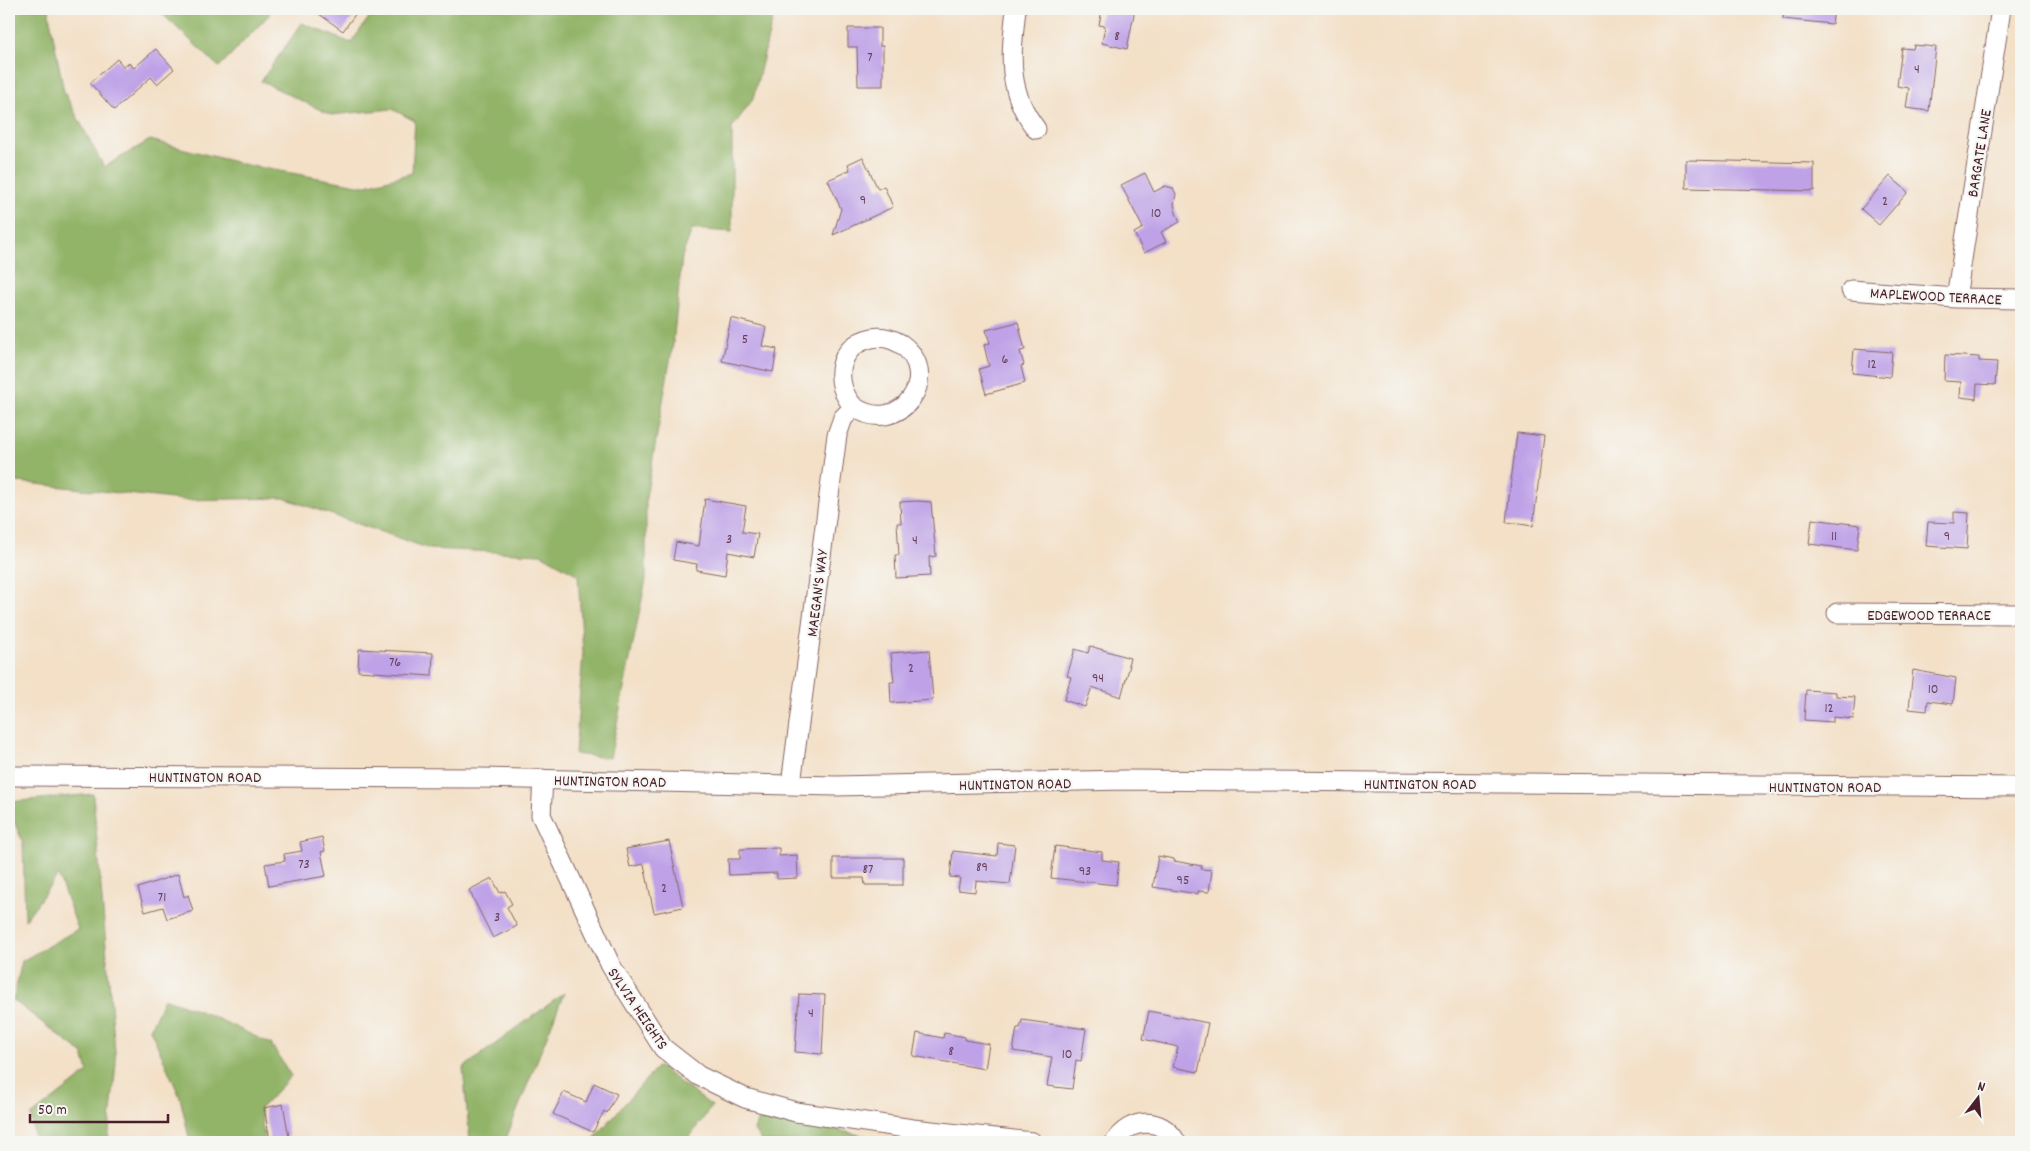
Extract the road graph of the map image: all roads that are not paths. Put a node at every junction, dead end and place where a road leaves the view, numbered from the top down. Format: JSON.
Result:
{"nodes":[{"id":1,"x":1016,"y":9,"type":"edge"},
{"id":2,"x":2001,"y":9,"type":"edge"},
{"id":3,"x":1036,"y":129,"type":"dead end"},
{"id":4,"x":1851,"y":290,"type":"dead end"},
{"id":5,"x":1956,"y":298,"type":"junction"},
{"id":6,"x":2021,"y":299,"type":"edge"},
{"id":7,"x":854,"y":407,"type":"junction"},
{"id":8,"x":1837,"y":613,"type":"dead end"},
{"id":9,"x":2021,"y":614,"type":"edge"},
{"id":10,"x":9,"y":776,"type":"edge"},
{"id":11,"x":543,"y":779,"type":"junction"},
{"id":12,"x":791,"y":784,"type":"junction"},
{"id":13,"x":2021,"y":787,"type":"edge"},
{"id":14,"x":1032,"y":1142,"type":"edge"},
{"id":15,"x":1115,"y":1142,"type":"edge"},
{"id":16,"x":1176,"y":1142,"type":"edge"}],
"edges":[{"from":1,"to":3,"type":"street"},
{"from":2,"to":5,"type":"street","name":"BARGATE LANE"},
{"from":4,"to":5,"type":"street","name":"MAPLEWOOD TERRACE"},
{"from":5,"to":6,"type":"street","name":"MAPLEWOOD TERRACE"},
{"from":7,"to":7,"type":"street"},
{"from":7,"to":12,"type":"street","name":"MAEGAN'S WAY"},
{"from":8,"to":9,"type":"street","name":"EDGEWOOD TERRACE"},
{"from":10,"to":11,"type":"street","name":"HUNTINGTON ROAD"},
{"from":11,"to":12,"type":"street","name":"HUNTINGTON ROAD"},
{"from":11,"to":14,"type":"street","name":"SYLVIA HEIGHTS"},
{"from":12,"to":13,"type":"street","name":"HUNTINGTON ROAD"},
{"from":15,"to":16,"type":"street"}]}
